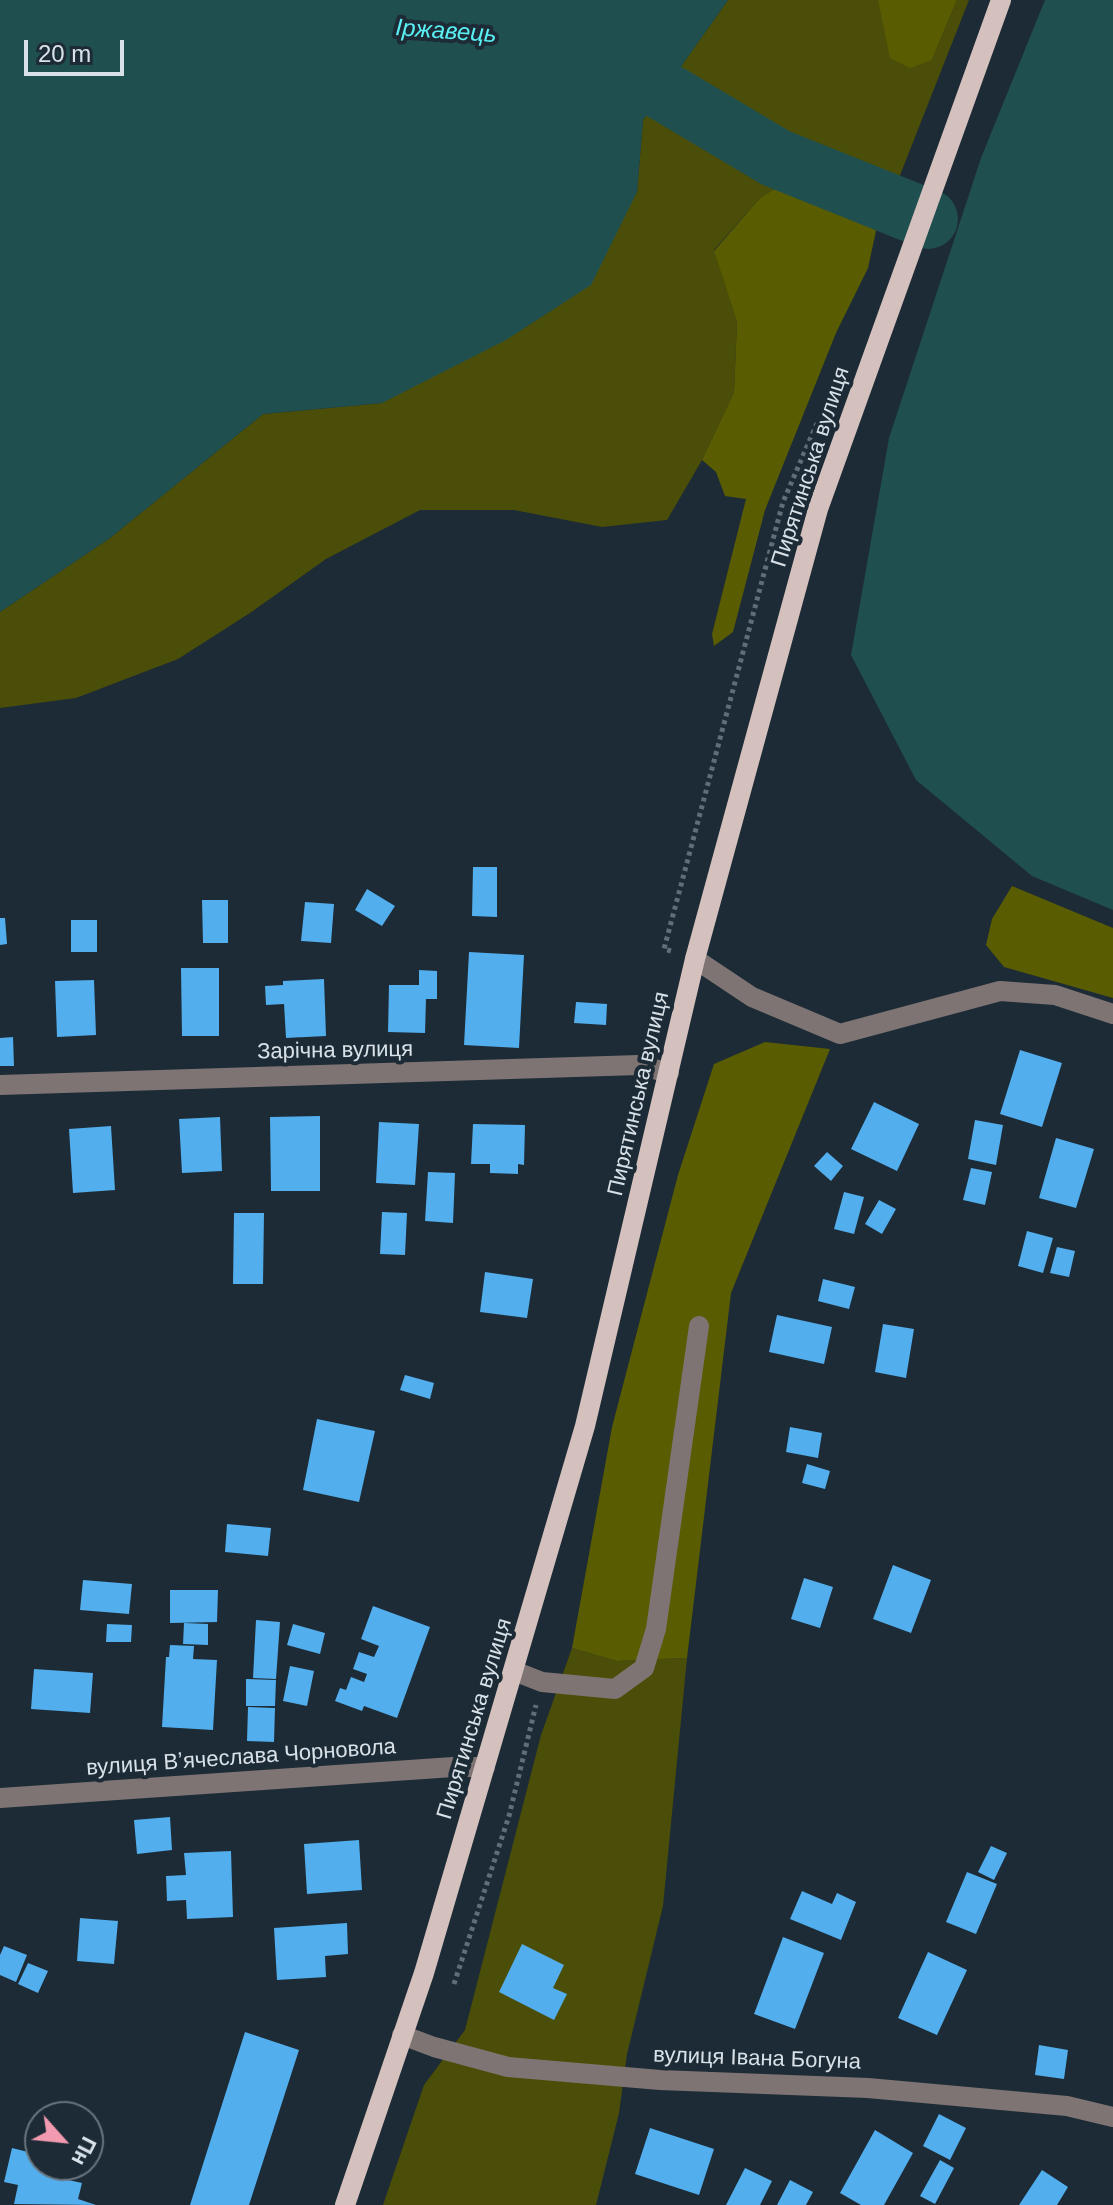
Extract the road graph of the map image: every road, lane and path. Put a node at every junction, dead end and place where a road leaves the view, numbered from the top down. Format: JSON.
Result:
{"nodes":[{"id":1,"x":1001,"y":0,"type":"edge"},
{"id":2,"x":695,"y":959,"type":"junction"},
{"id":3,"x":1113,"y":1014,"type":"edge"},
{"id":4,"x":669,"y":1073,"type":"junction"},
{"id":5,"x":0,"y":1085,"type":"edge"},
{"id":6,"x":699,"y":1326,"type":"dead end"},
{"id":7,"x":514,"y":1671,"type":"junction"},
{"id":8,"x":542,"y":1682,"type":"junction"},
{"id":9,"x":485,"y":1767,"type":"junction"},
{"id":10,"x":0,"y":1798,"type":"edge"},
{"id":11,"x":454,"y":1984,"type":"dead end"},
{"id":12,"x":402,"y":2035,"type":"junction"},
{"id":13,"x":1113,"y":2117,"type":"edge"},
{"id":14,"x":345,"y":2205,"type":"edge"}],
"edges":[{"from":1,"to":2,"type":"main road","name":"Пирятинська вулиця"},
{"from":2,"to":3,"type":"street"},
{"from":2,"to":4,"type":"main road","name":"Пирятинська вулиця"},
{"from":4,"to":5,"type":"street","name":"Зарічна вулиця"},
{"from":4,"to":7,"type":"main road","name":"Пирятинська вулиця"},
{"from":6,"to":8,"type":"street"},
{"from":7,"to":8,"type":"street"},
{"from":7,"to":9,"type":"main road","name":"Пирятинська вулиця"},
{"from":8,"to":11,"type":"path"},
{"from":9,"to":10,"type":"street","name":"вулиця Вʼячеслава Чорновола"},
{"from":9,"to":12,"type":"main road","name":"Пирятинська вулиця"},
{"from":12,"to":13,"type":"street","name":"вулиця Івана Богуна"},
{"from":12,"to":14,"type":"main road","name":"Пирятинська вулиця"}]}
